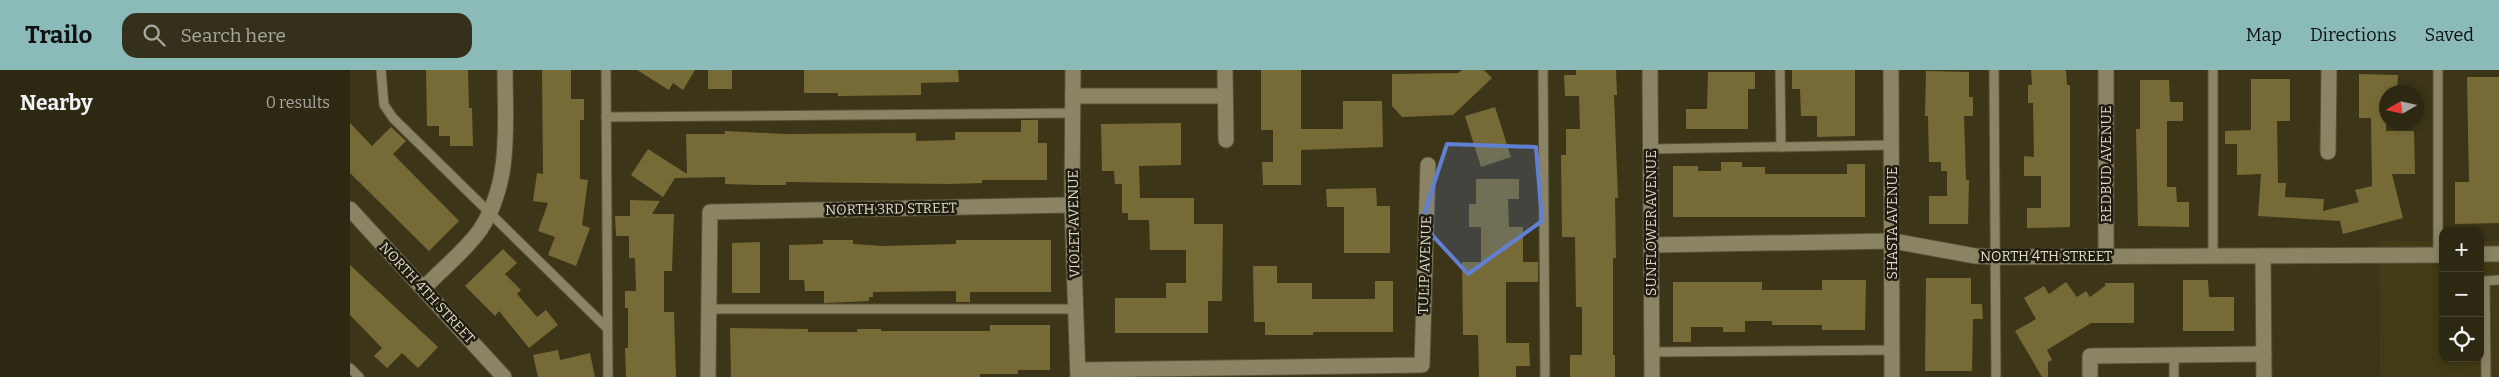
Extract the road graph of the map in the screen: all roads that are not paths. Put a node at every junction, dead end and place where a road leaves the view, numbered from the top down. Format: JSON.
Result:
{"nodes":[{"id":1,"x":381,"y":70,"type":"edge"},
{"id":2,"x":505,"y":70,"type":"edge"},
{"id":3,"x":606,"y":70,"type":"edge"},
{"id":4,"x":1073,"y":70,"type":"edge"},
{"id":5,"x":1225,"y":70,"type":"edge"},
{"id":6,"x":1543,"y":70,"type":"edge"},
{"id":7,"x":1650,"y":70,"type":"edge"},
{"id":8,"x":1780,"y":70,"type":"edge"},
{"id":9,"x":1891,"y":70,"type":"edge"},
{"id":10,"x":1994,"y":70,"type":"edge"},
{"id":11,"x":2106,"y":70,"type":"edge"},
{"id":12,"x":2213,"y":70,"type":"edge"},
{"id":13,"x":2329,"y":70,"type":"edge"},
{"id":14,"x":2438,"y":70,"type":"edge"},
{"id":15,"x":1073,"y":96,"type":"junction"},
{"id":16,"x":1225,"y":96,"type":"junction"},
{"id":17,"x":1073,"y":113,"type":"junction"},
{"id":18,"x":606,"y":117,"type":"junction"},
{"id":19,"x":1226,"y":140,"type":"dead end"},
{"id":20,"x":1892,"y":145,"type":"junction"},
{"id":21,"x":1781,"y":147,"type":"junction"},
{"id":22,"x":1651,"y":149,"type":"junction"},
{"id":23,"x":2328,"y":152,"type":"dead end"},
{"id":24,"x":1428,"y":165,"type":"dead end"},
{"id":25,"x":1072,"y":205,"type":"junction"},
{"id":26,"x":350,"y":209,"type":"edge"},
{"id":27,"x":489,"y":213,"type":"junction"},
{"id":28,"x":2440,"y":227,"type":"edge"},
{"id":29,"x":1893,"y":241,"type":"junction"},
{"id":30,"x":1651,"y":245,"type":"junction"},
{"id":31,"x":2484,"y":254,"type":"edge"},
{"id":32,"x":2499,"y":254,"type":"edge"},
{"id":33,"x":2439,"y":255,"type":"edge"},
{"id":34,"x":2213,"y":256,"type":"junction"},
{"id":35,"x":2263,"y":256,"type":"junction"},
{"id":36,"x":1995,"y":257,"type":"junction"},
{"id":37,"x":2106,"y":257,"type":"junction"},
{"id":38,"x":2499,"y":280,"type":"edge"},
{"id":39,"x":424,"y":288,"type":"junction"},
{"id":40,"x":709,"y":310,"type":"junction"},
{"id":41,"x":1076,"y":310,"type":"junction"},
{"id":42,"x":607,"y":328,"type":"junction"},
{"id":43,"x":1892,"y":350,"type":"junction"},
{"id":44,"x":1652,"y":352,"type":"junction"},
{"id":45,"x":2264,"y":354,"type":"junction"},
{"id":46,"x":2174,"y":355,"type":"junction"},
{"id":47,"x":350,"y":368,"type":"edge"},
{"id":48,"x":1078,"y":374,"type":"edge"},
{"id":49,"x":359,"y":377,"type":"edge"},
{"id":50,"x":504,"y":377,"type":"edge"},
{"id":51,"x":608,"y":377,"type":"edge"},
{"id":52,"x":708,"y":377,"type":"edge"},
{"id":53,"x":1546,"y":377,"type":"edge"},
{"id":54,"x":1652,"y":377,"type":"edge"},
{"id":55,"x":1892,"y":377,"type":"edge"},
{"id":56,"x":1996,"y":377,"type":"edge"},
{"id":57,"x":2090,"y":377,"type":"edge"},
{"id":58,"x":2174,"y":377,"type":"edge"},
{"id":59,"x":2264,"y":377,"type":"edge"},
{"id":60,"x":2486,"y":377,"type":"edge"}],
"edges":[{"from":1,"to":27,"type":"lane"},
{"from":2,"to":27,"type":"street"},
{"from":3,"to":18,"type":"lane"},
{"from":4,"to":15,"type":"street","name":"VIOLET AVENUE"},
{"from":5,"to":16,"type":"street"},
{"from":6,"to":53,"type":"lane"},
{"from":7,"to":22,"type":"street","name":"SUNFLOWER AVENUE"},
{"from":8,"to":21,"type":"lane"},
{"from":9,"to":20,"type":"street","name":"SHASTA AVENUE"},
{"from":10,"to":36,"type":"lane"},
{"from":11,"to":37,"type":"street","name":"REDBUD AVENUE"},
{"from":12,"to":34,"type":"lane"},
{"from":13,"to":23,"type":"street"},
{"from":14,"to":28,"type":"lane"},
{"from":15,"to":16,"type":"street"},
{"from":15,"to":17,"type":"street","name":"VIOLET AVENUE"},
{"from":16,"to":19,"type":"street"},
{"from":17,"to":18,"type":"lane"},
{"from":17,"to":25,"type":"street","name":"VIOLET AVENUE"},
{"from":18,"to":42,"type":"lane"},
{"from":20,"to":21,"type":"lane"},
{"from":20,"to":29,"type":"street","name":"SHASTA AVENUE"},
{"from":21,"to":22,"type":"lane"},
{"from":22,"to":30,"type":"street","name":"SUNFLOWER AVENUE"},
{"from":24,"to":48,"type":"street","name":"TULIP AVENUE"},
{"from":25,"to":40,"type":"street","name":"NORTH 3RD STREET"},
{"from":25,"to":41,"type":"street","name":"VIOLET AVENUE"},
{"from":26,"to":39,"type":"street","name":"NORTH 4TH STREET"},
{"from":27,"to":39,"type":"street"},
{"from":27,"to":42,"type":"lane"},
{"from":29,"to":30,"type":"street","name":"NORTH 4TH STREET"},
{"from":29,"to":36,"type":"street","name":"NORTH 4TH STREET"},
{"from":29,"to":43,"type":"street","name":"SHASTA AVENUE"},
{"from":30,"to":44,"type":"street","name":"SUNFLOWER AVENUE"},
{"from":31,"to":32,"type":"street"},
{"from":33,"to":35,"type":"street","name":"NORTH 4TH STREET"},
{"from":34,"to":35,"type":"street","name":"NORTH 4TH STREET"},
{"from":34,"to":37,"type":"street","name":"NORTH 4TH STREET"},
{"from":35,"to":45,"type":"street"},
{"from":36,"to":37,"type":"street","name":"NORTH 4TH STREET"},
{"from":36,"to":56,"type":"lane"},
{"from":38,"to":60,"type":"lane"},
{"from":39,"to":50,"type":"street","name":"NORTH 4TH STREET"},
{"from":40,"to":41,"type":"lane"},
{"from":40,"to":52,"type":"street"},
{"from":41,"to":48,"type":"street","name":"VIOLET AVENUE"},
{"from":42,"to":51,"type":"lane"},
{"from":43,"to":44,"type":"lane"},
{"from":43,"to":55,"type":"street","name":"SHASTA AVENUE"},
{"from":44,"to":54,"type":"street","name":"SUNFLOWER AVENUE"},
{"from":45,"to":46,"type":"street"},
{"from":45,"to":59,"type":"street"},
{"from":46,"to":57,"type":"street"},
{"from":46,"to":58,"type":"lane"},
{"from":47,"to":49,"type":"lane"}]}
